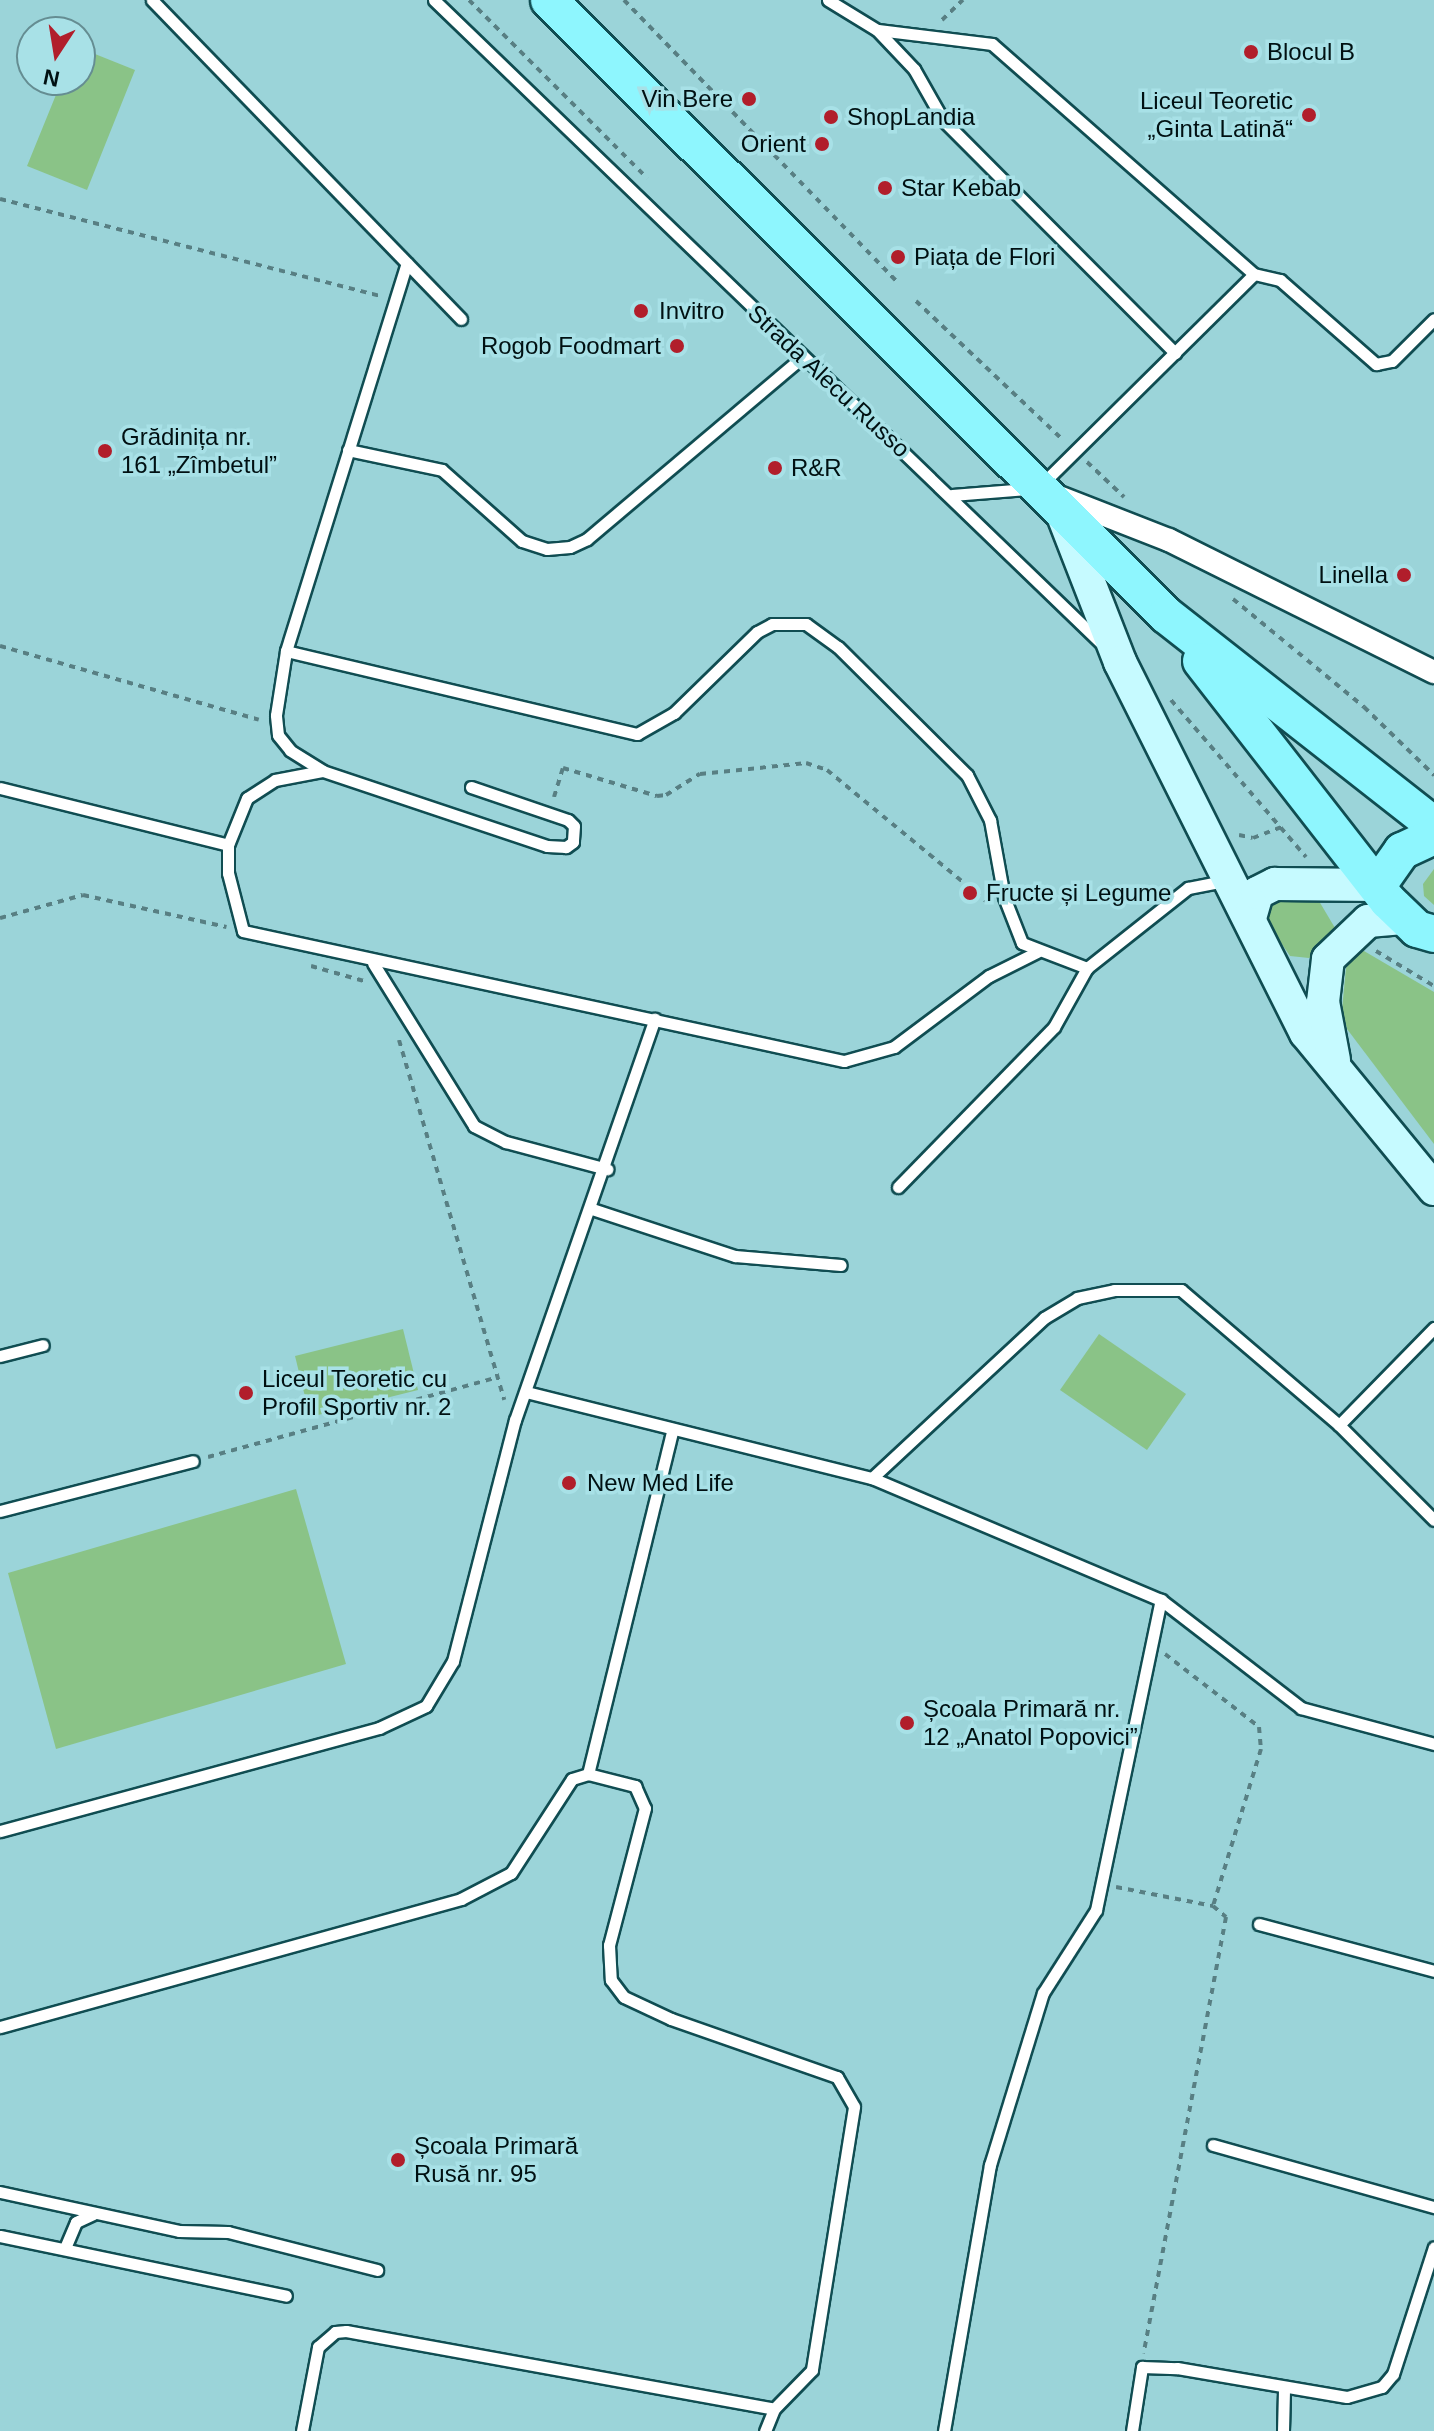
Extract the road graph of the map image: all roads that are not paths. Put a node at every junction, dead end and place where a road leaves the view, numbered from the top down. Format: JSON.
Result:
{"nodes":[{"id":1,"x":152,"y":0,"type":"edge"},
{"id":2,"x":434,"y":0,"type":"edge"},
{"id":3,"x":549,"y":0,"type":"edge"},
{"id":4,"x":828,"y":0,"type":"edge"},
{"id":5,"x":877,"y":30,"type":"junction"},
{"id":6,"x":407,"y":263,"type":"junction"},
{"id":7,"x":1254,"y":274,"type":"junction"},
{"id":8,"x":461,"y":319,"type":"dead end"},
{"id":9,"x":1434,"y":319,"type":"edge"},
{"id":10,"x":1175,"y":353,"type":"junction"},
{"id":11,"x":801,"y":358,"type":"junction"},
{"id":12,"x":348,"y":450,"type":"junction"},
{"id":13,"x":952,"y":495,"type":"junction"},
{"id":14,"x":1050,"y":501,"type":"junction"},
{"id":15,"x":1166,"y":615,"type":"junction"},
{"id":16,"x":286,"y":651,"type":"junction"},
{"id":17,"x":1120,"y":662,"type":"junction"},
{"id":18,"x":1434,"y":672,"type":"edge"},
{"id":19,"x":323,"y":771,"type":"junction"},
{"id":20,"x":471,"y":787,"type":"dead end"},
{"id":21,"x":0,"y":788,"type":"edge"},
{"id":22,"x":1434,"y":825,"type":"edge"},
{"id":23,"x":1434,"y":836,"type":"edge"},
{"id":24,"x":228,"y":845,"type":"junction"},
{"id":25,"x":1229,"y":880,"type":"junction"},
{"id":26,"x":1275,"y":884,"type":"junction"},
{"id":27,"x":1378,"y":885,"type":"junction"},
{"id":28,"x":1250,"y":918,"type":"junction"},
{"id":29,"x":1422,"y":930,"type":"edge"},
{"id":30,"x":1266,"y":948,"type":"junction"},
{"id":31,"x":1037,"y":952,"type":"junction"},
{"id":32,"x":1328,"y":959,"type":"junction"},
{"id":33,"x":373,"y":963,"type":"junction"},
{"id":34,"x":1087,"y":968,"type":"junction"},
{"id":35,"x":655,"y":1019,"type":"junction"},
{"id":36,"x":1336,"y":1067,"type":"junction"},
{"id":37,"x":607,"y":1169,"type":"junction"},
{"id":38,"x":898,"y":1187,"type":"dead end"},
{"id":39,"x":1434,"y":1189,"type":"edge"},
{"id":40,"x":592,"y":1209,"type":"junction"},
{"id":41,"x":841,"y":1265,"type":"dead end"},
{"id":42,"x":1434,"y":1328,"type":"edge"},
{"id":43,"x":43,"y":1345,"type":"dead end"},
{"id":44,"x":0,"y":1356,"type":"edge"},
{"id":45,"x":526,"y":1392,"type":"junction"},
{"id":46,"x":1339,"y":1425,"type":"junction"},
{"id":47,"x":673,"y":1429,"type":"junction"},
{"id":48,"x":193,"y":1461,"type":"road end"},
{"id":49,"x":872,"y":1478,"type":"junction"},
{"id":50,"x":0,"y":1511,"type":"edge"},
{"id":51,"x":1434,"y":1520,"type":"edge"},
{"id":52,"x":1161,"y":1600,"type":"junction"},
{"id":53,"x":1434,"y":1744,"type":"edge"},
{"id":54,"x":588,"y":1774,"type":"junction"},
{"id":55,"x":0,"y":1831,"type":"edge"},
{"id":56,"x":1259,"y":1924,"type":"dead end"},
{"id":57,"x":1434,"y":1971,"type":"edge"},
{"id":58,"x":0,"y":2027,"type":"edge"},
{"id":59,"x":1213,"y":2145,"type":"dead end"},
{"id":60,"x":0,"y":2192,"type":"edge"},
{"id":61,"x":1434,"y":2207,"type":"edge"},
{"id":62,"x":99,"y":2213,"type":"junction"},
{"id":63,"x":0,"y":2236,"type":"edge"},
{"id":64,"x":1434,"y":2247,"type":"edge"},
{"id":65,"x":65,"y":2248,"type":"junction"},
{"id":66,"x":377,"y":2270,"type":"dead end"},
{"id":67,"x":286,"y":2296,"type":"dead end"},
{"id":68,"x":1284,"y":2390,"type":"junction"},
{"id":69,"x":774,"y":2409,"type":"junction"},
{"id":70,"x":302,"y":2431,"type":"edge"},
{"id":71,"x":765,"y":2431,"type":"edge"},
{"id":72,"x":944,"y":2431,"type":"edge"},
{"id":73,"x":1132,"y":2431,"type":"edge"},
{"id":74,"x":1283,"y":2431,"type":"edge"}],
"edges":[{"from":1,"to":6,"type":"lane"},
{"from":2,"to":11,"type":"lane","name":"Strada Alecu Russo"},
{"from":3,"to":14,"type":"main road"},
{"from":4,"to":5,"type":"lane"},
{"from":5,"to":7,"type":"lane"},
{"from":5,"to":10,"type":"lane"},
{"from":6,"to":8,"type":"lane"},
{"from":6,"to":12,"type":"lane"},
{"from":7,"to":9,"type":"lane"},
{"from":7,"to":10,"type":"lane"},
{"from":10,"to":14,"type":"lane"},
{"from":11,"to":12,"type":"lane"},
{"from":11,"to":13,"type":"lane","name":"Strada Alecu Russo"},
{"from":12,"to":16,"type":"lane"},
{"from":13,"to":14,"type":"lane"},
{"from":13,"to":17,"type":"lane","name":"Strada Alecu Russo"},
{"from":14,"to":15,"type":"main road"},
{"from":14,"to":17,"type":"main road"},
{"from":14,"to":18,"type":"street"},
{"from":15,"to":22,"type":"main road"},
{"from":15,"to":27,"type":"main road"},
{"from":16,"to":19,"type":"lane"},
{"from":16,"to":31,"type":"lane"},
{"from":17,"to":25,"type":"main road"},
{"from":19,"to":20,"type":"lane"},
{"from":19,"to":24,"type":"lane"},
{"from":21,"to":24,"type":"lane"},
{"from":23,"to":27,"type":"main road"},
{"from":24,"to":33,"type":"lane"},
{"from":25,"to":26,"type":"main road"},
{"from":25,"to":28,"type":"main road"},
{"from":25,"to":34,"type":"lane"},
{"from":26,"to":27,"type":"main road"},
{"from":26,"to":28,"type":"main road"},
{"from":27,"to":29,"type":"main road"},
{"from":28,"to":30,"type":"main road"},
{"from":29,"to":32,"type":"main road"},
{"from":30,"to":32,"type":"main road"},
{"from":30,"to":36,"type":"main road"},
{"from":31,"to":34,"type":"lane"},
{"from":31,"to":35,"type":"lane"},
{"from":32,"to":36,"type":"main road"},
{"from":33,"to":35,"type":"lane"},
{"from":33,"to":37,"type":"lane"},
{"from":34,"to":38,"type":"lane"},
{"from":35,"to":37,"type":"lane"},
{"from":36,"to":39,"type":"main road"},
{"from":37,"to":40,"type":"lane"},
{"from":40,"to":41,"type":"lane"},
{"from":40,"to":45,"type":"lane"},
{"from":42,"to":46,"type":"lane"},
{"from":43,"to":44,"type":"lane"},
{"from":45,"to":47,"type":"lane"},
{"from":45,"to":55,"type":"lane"},
{"from":46,"to":49,"type":"lane"},
{"from":46,"to":51,"type":"lane"},
{"from":47,"to":49,"type":"lane"},
{"from":47,"to":54,"type":"lane"},
{"from":48,"to":50,"type":"lane"},
{"from":49,"to":52,"type":"lane"},
{"from":52,"to":53,"type":"lane"},
{"from":52,"to":72,"type":"lane"},
{"from":54,"to":58,"type":"lane"},
{"from":54,"to":69,"type":"lane"},
{"from":56,"to":57,"type":"lane"},
{"from":59,"to":61,"type":"lane"},
{"from":60,"to":62,"type":"lane"},
{"from":62,"to":65,"type":"lane"},
{"from":62,"to":66,"type":"lane"},
{"from":63,"to":65,"type":"lane"},
{"from":64,"to":68,"type":"lane"},
{"from":65,"to":67,"type":"lane"},
{"from":68,"to":73,"type":"lane"},
{"from":68,"to":74,"type":"lane"},
{"from":69,"to":70,"type":"lane"},
{"from":69,"to":71,"type":"lane"}]}
